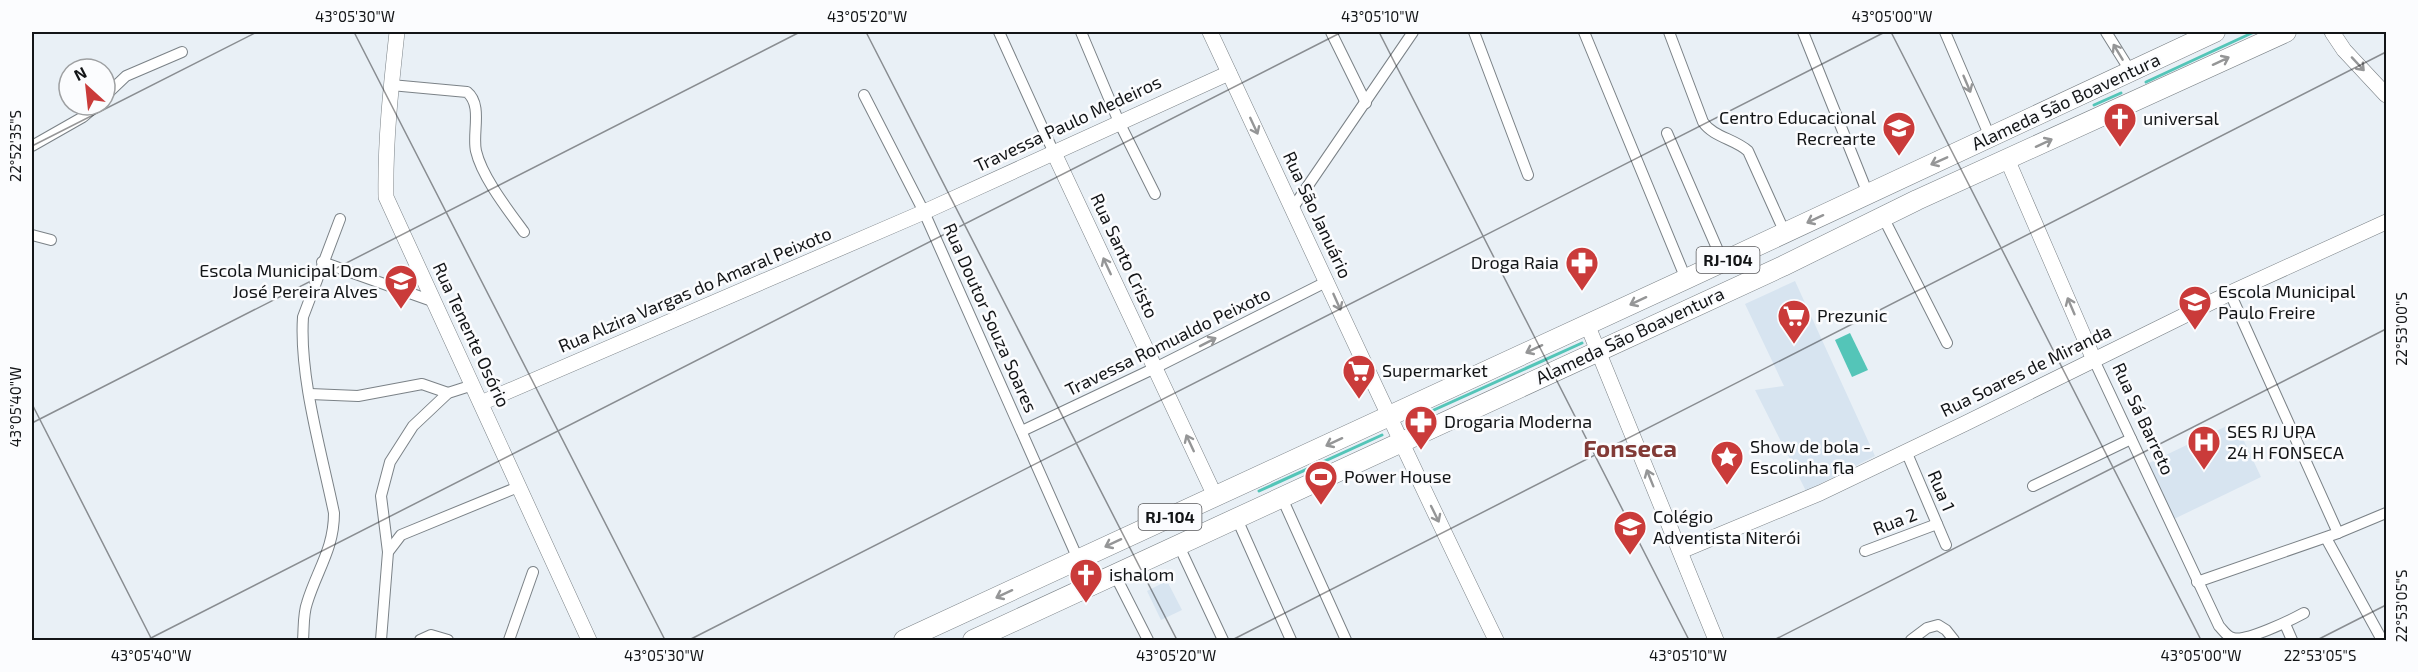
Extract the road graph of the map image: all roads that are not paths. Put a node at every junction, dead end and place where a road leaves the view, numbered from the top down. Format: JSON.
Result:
{"nodes":[{"id":1,"x":397,"y":32,"type":"edge"},
{"id":2,"x":999,"y":32,"type":"edge"},
{"id":3,"x":1081,"y":32,"type":"edge"},
{"id":4,"x":1210,"y":32,"type":"edge"},
{"id":5,"x":1331,"y":32,"type":"edge"},
{"id":6,"x":1413,"y":32,"type":"edge"},
{"id":7,"x":1474,"y":32,"type":"edge"},
{"id":8,"x":1584,"y":32,"type":"edge"},
{"id":9,"x":1669,"y":32,"type":"edge"},
{"id":10,"x":1803,"y":32,"type":"edge"},
{"id":11,"x":1945,"y":32,"type":"edge"},
{"id":12,"x":2106,"y":32,"type":"edge"},
{"id":13,"x":2215,"y":32,"type":"edge"},
{"id":14,"x":2286,"y":32,"type":"edge"},
{"id":15,"x":2332,"y":32,"type":"edge"},
{"id":16,"x":182,"y":52,"type":"dead end"},
{"id":17,"x":2131,"y":72,"type":"junction"},
{"id":18,"x":1229,"y":73,"type":"junction"},
{"id":19,"x":117,"y":85,"type":"edge"},
{"id":20,"x":391,"y":85,"type":"junction"},
{"id":21,"x":864,"y":95,"type":"dead end"},
{"id":22,"x":2386,"y":95,"type":"edge"},
{"id":23,"x":1366,"y":103,"type":"junction"},
{"id":24,"x":83,"y":117,"type":"edge"},
{"id":25,"x":1119,"y":122,"type":"junction"},
{"id":26,"x":1667,"y":133,"type":"dead end"},
{"id":27,"x":1990,"y":137,"type":"junction"},
{"id":28,"x":32,"y":146,"type":"edge"},
{"id":29,"x":1054,"y":153,"type":"junction"},
{"id":30,"x":2007,"y":159,"type":"junction"},
{"id":31,"x":1528,"y":175,"type":"dead end"},
{"id":32,"x":1155,"y":194,"type":"dead end"},
{"id":33,"x":1868,"y":194,"type":"junction"},
{"id":34,"x":1292,"y":209,"type":"junction"},
{"id":35,"x":924,"y":212,"type":"junction"},
{"id":36,"x":1883,"y":216,"type":"junction"},
{"id":37,"x":340,"y":219,"type":"dead end"},
{"id":38,"x":2386,"y":222,"type":"edge"},
{"id":39,"x":524,"y":232,"type":"dead end"},
{"id":40,"x":1785,"y":233,"type":"junction"},
{"id":41,"x":32,"y":235,"type":"edge"},
{"id":42,"x":51,"y":240,"type":"dead end"},
{"id":43,"x":322,"y":262,"type":"junction"},
{"id":44,"x":1723,"y":262,"type":"junction"},
{"id":45,"x":1686,"y":279,"type":"junction"},
{"id":46,"x":1328,"y":281,"type":"junction"},
{"id":47,"x":2230,"y":293,"type":"junction"},
{"id":48,"x":435,"y":302,"type":"junction"},
{"id":49,"x":1587,"y":324,"type":"junction"},
{"id":50,"x":1947,"y":343,"type":"dead end"},
{"id":51,"x":1598,"y":351,"type":"junction"},
{"id":52,"x":2094,"y":360,"type":"junction"},
{"id":53,"x":1155,"y":368,"type":"junction"},
{"id":54,"x":473,"y":385,"type":"junction"},
{"id":55,"x":448,"y":393,"type":"junction"},
{"id":56,"x":310,"y":394,"type":"junction"},
{"id":57,"x":481,"y":403,"type":"junction"},
{"id":58,"x":1388,"y":417,"type":"junction"},
{"id":59,"x":1022,"y":430,"type":"junction"},
{"id":60,"x":2131,"y":439,"type":"junction"},
{"id":61,"x":1400,"y":443,"type":"junction"},
{"id":62,"x":1906,"y":451,"type":"junction"},
{"id":63,"x":2032,"y":486,"type":"dead end"},
{"id":64,"x":518,"y":487,"type":"junction"},
{"id":65,"x":1215,"y":496,"type":"junction"},
{"id":66,"x":1282,"y":498,"type":"junction"},
{"id":67,"x":2386,"y":513,"type":"edge"},
{"id":68,"x":1237,"y":519,"type":"junction"},
{"id":69,"x":1937,"y":524,"type":"junction"},
{"id":70,"x":2338,"y":533,"type":"junction"},
{"id":71,"x":2325,"y":538,"type":"junction"},
{"id":72,"x":1946,"y":545,"type":"dead end"},
{"id":73,"x":1179,"y":546,"type":"junction"},
{"id":74,"x":1681,"y":551,"type":"junction"},
{"id":75,"x":1865,"y":551,"type":"dead end"},
{"id":76,"x":387,"y":552,"type":"junction"},
{"id":77,"x":1078,"y":559,"type":"junction"},
{"id":78,"x":533,"y":572,"type":"dead end"},
{"id":79,"x":1115,"y":575,"type":"junction"},
{"id":80,"x":2198,"y":582,"type":"junction"},
{"id":81,"x":2304,"y":613,"type":"dead end"},
{"id":82,"x":2285,"y":624,"type":"junction"},
{"id":83,"x":2219,"y":626,"type":"junction"},
{"id":84,"x":303,"y":640,"type":"edge"},
{"id":85,"x":381,"y":640,"type":"edge"},
{"id":86,"x":420,"y":640,"type":"edge"},
{"id":87,"x":448,"y":640,"type":"edge"},
{"id":88,"x":509,"y":640,"type":"edge"},
{"id":89,"x":589,"y":640,"type":"edge"},
{"id":90,"x":904,"y":640,"type":"edge"},
{"id":91,"x":973,"y":640,"type":"edge"},
{"id":92,"x":1148,"y":640,"type":"edge"},
{"id":93,"x":1223,"y":640,"type":"edge"},
{"id":94,"x":1291,"y":640,"type":"edge"},
{"id":95,"x":1346,"y":640,"type":"edge"},
{"id":96,"x":1496,"y":640,"type":"edge"},
{"id":97,"x":1716,"y":640,"type":"edge"},
{"id":98,"x":1911,"y":640,"type":"edge"},
{"id":99,"x":1954,"y":640,"type":"edge"},
{"id":100,"x":2216,"y":640,"type":"edge"},
{"id":101,"x":2292,"y":640,"type":"edge"},
{"id":102,"x":2382,"y":640,"type":"edge"}],
"edges":[{"from":1,"to":20,"type":"street","name":"Rua Tenente Osório"},
{"from":2,"to":29,"type":"street","name":"Rua Santo Cristo"},
{"from":3,"to":25,"type":"street"},
{"from":4,"to":18,"type":"street","name":"Rua São Januário"},
{"from":5,"to":23,"type":"street"},
{"from":6,"to":23,"type":"street"},
{"from":7,"to":31,"type":"street"},
{"from":8,"to":45,"type":"street"},
{"from":9,"to":40,"type":"street"},
{"from":10,"to":33,"type":"street"},
{"from":11,"to":27,"type":"street","one_way":true},
{"from":17,"to":12,"type":"street","one_way":true},
{"from":13,"to":17,"type":"highway","name":"Alameda São Boaventura","number":"RJ-104"},
{"from":30,"to":14,"type":"highway","name":"Alameda São Boaventura","number":"RJ-104","one_way":true},
{"from":15,"to":22,"type":"street","one_way":true},
{"from":16,"to":19,"type":"street"},
{"from":17,"to":27,"type":"highway","name":"Alameda São Boaventura","number":"RJ-104"},
{"from":18,"to":25,"type":"street","name":"Travessa Paulo Medeiros"},
{"from":18,"to":34,"type":"street","name":"Rua São Januário","one_way":true},
{"from":20,"to":39,"type":"street"},
{"from":20,"to":48,"type":"street","name":"Rua Tenente Osório"},
{"from":21,"to":35,"type":"street","name":"Rua Doutor Souza Soares"},
{"from":23,"to":34,"type":"street"},
{"from":24,"to":28,"type":"street"},
{"from":25,"to":29,"type":"street","name":"Travessa Paulo Medeiros"},
{"from":25,"to":32,"type":"street"},
{"from":26,"to":44,"type":"street"},
{"from":27,"to":33,"type":"highway","name":"Alameda São Boaventura","number":"RJ-104","one_way":true},
{"from":29,"to":35,"type":"street","name":"Travessa Paulo Medeiros"},
{"from":53,"to":29,"type":"street","name":"Rua Santo Cristo","one_way":true},
{"from":30,"to":36,"type":"highway","name":"Alameda São Boaventura","number":"RJ-104"},
{"from":52,"to":30,"type":"street","name":"Rua Sá Barreto","one_way":true},
{"from":33,"to":40,"type":"highway","name":"Alameda São Boaventura","number":"RJ-104","one_way":true},
{"from":34,"to":46,"type":"street","name":"Rua São Januário"},
{"from":35,"to":57,"type":"street","name":"Rua Alzira Vargas do Amaral Peixoto"},
{"from":35,"to":59,"type":"street","name":"Rua Doutor Souza Soares"},
{"from":36,"to":50,"type":"street"},
{"from":36,"to":51,"type":"highway","name":"Alameda São Boaventura","number":"RJ-104"},
{"from":37,"to":43,"type":"street"},
{"from":38,"to":47,"type":"street","name":"Rua Soares de Miranda"},
{"from":40,"to":44,"type":"highway","name":"Alameda São Boaventura","number":"RJ-104"},
{"from":41,"to":42,"type":"street"},
{"from":43,"to":48,"type":"street"},
{"from":43,"to":56,"type":"street"},
{"from":44,"to":45,"type":"highway","name":"Alameda São Boaventura","number":"RJ-104"},
{"from":45,"to":49,"type":"highway","name":"Alameda São Boaventura","number":"RJ-104","one_way":true},
{"from":53,"to":46,"type":"street","name":"Travessa Romualdo Peixoto","one_way":true},
{"from":46,"to":58,"type":"street","name":"Rua São Januário","one_way":true},
{"from":47,"to":52,"type":"street","name":"Rua Soares de Miranda"},
{"from":47,"to":70,"type":"street"},
{"from":48,"to":54,"type":"street","name":"Rua Tenente Osório"},
{"from":49,"to":51,"type":"street"},
{"from":49,"to":58,"type":"highway","name":"Alameda São Boaventura","number":"RJ-104","one_way":true},
{"from":51,"to":61,"type":"highway","name":"Alameda São Boaventura","number":"RJ-104"},
{"from":74,"to":51,"type":"street","one_way":true},
{"from":52,"to":60,"type":"street","name":"Rua Sá Barreto"},
{"from":52,"to":62,"type":"street","name":"Rua Soares de Miranda"},
{"from":53,"to":59,"type":"street","name":"Travessa Romualdo Peixoto"},
{"from":65,"to":53,"type":"street","name":"Rua Santo Cristo","one_way":true},
{"from":54,"to":55,"type":"street"},
{"from":54,"to":57,"type":"street","name":"Rua Tenente Osório"},
{"from":55,"to":56,"type":"street"},
{"from":55,"to":76,"type":"street"},
{"from":56,"to":84,"type":"street"},
{"from":57,"to":64,"type":"street","name":"Rua Tenente Osório"},
{"from":58,"to":61,"type":"street","name":"Rua São Januário"},
{"from":58,"to":65,"type":"highway","name":"Alameda São Boaventura","number":"RJ-104","one_way":true},
{"from":59,"to":77,"type":"street","name":"Rua Doutor Souza Soares"},
{"from":60,"to":63,"type":"street"},
{"from":60,"to":80,"type":"street","name":"Rua Sá Barreto"},
{"from":61,"to":66,"type":"highway","name":"Alameda São Boaventura","number":"RJ-104"},
{"from":61,"to":96,"type":"street","name":"Rua São Januário","one_way":true},
{"from":62,"to":69,"type":"street","name":"Rua 1"},
{"from":62,"to":74,"type":"street","name":"Rua Soares de Miranda"},
{"from":64,"to":76,"type":"street"},
{"from":64,"to":89,"type":"street","name":"Rua Tenente Osório"},
{"from":65,"to":77,"type":"highway","name":"Alameda São Boaventura","number":"RJ-104","one_way":true},
{"from":66,"to":68,"type":"highway","name":"Alameda São Boaventura","number":"RJ-104"},
{"from":66,"to":95,"type":"street"},
{"from":67,"to":70,"type":"street"},
{"from":68,"to":73,"type":"highway","name":"Alameda São Boaventura","number":"RJ-104"},
{"from":68,"to":94,"type":"street"},
{"from":69,"to":72,"type":"street","name":"Rua 1"},
{"from":69,"to":75,"type":"street","name":"Rua 2"},
{"from":70,"to":71,"type":"street"},
{"from":71,"to":80,"type":"street"},
{"from":71,"to":102,"type":"street"},
{"from":73,"to":79,"type":"highway","name":"Alameda São Boaventura","number":"RJ-104"},
{"from":73,"to":93,"type":"street"},
{"from":74,"to":97,"type":"street"},
{"from":76,"to":85,"type":"street"},
{"from":77,"to":90,"type":"highway","name":"Alameda São Boaventura","number":"RJ-104","one_way":true},
{"from":78,"to":88,"type":"street"},
{"from":79,"to":91,"type":"highway","name":"Alameda São Boaventura","number":"RJ-104"},
{"from":79,"to":92,"type":"street"},
{"from":80,"to":83,"type":"street","name":"Rua Sá Barreto"},
{"from":81,"to":82,"type":"street"},
{"from":82,"to":83,"type":"street"},
{"from":82,"to":101,"type":"street"},
{"from":83,"to":100,"type":"street"},
{"from":86,"to":87,"type":"street"},
{"from":98,"to":99,"type":"street"}]}
